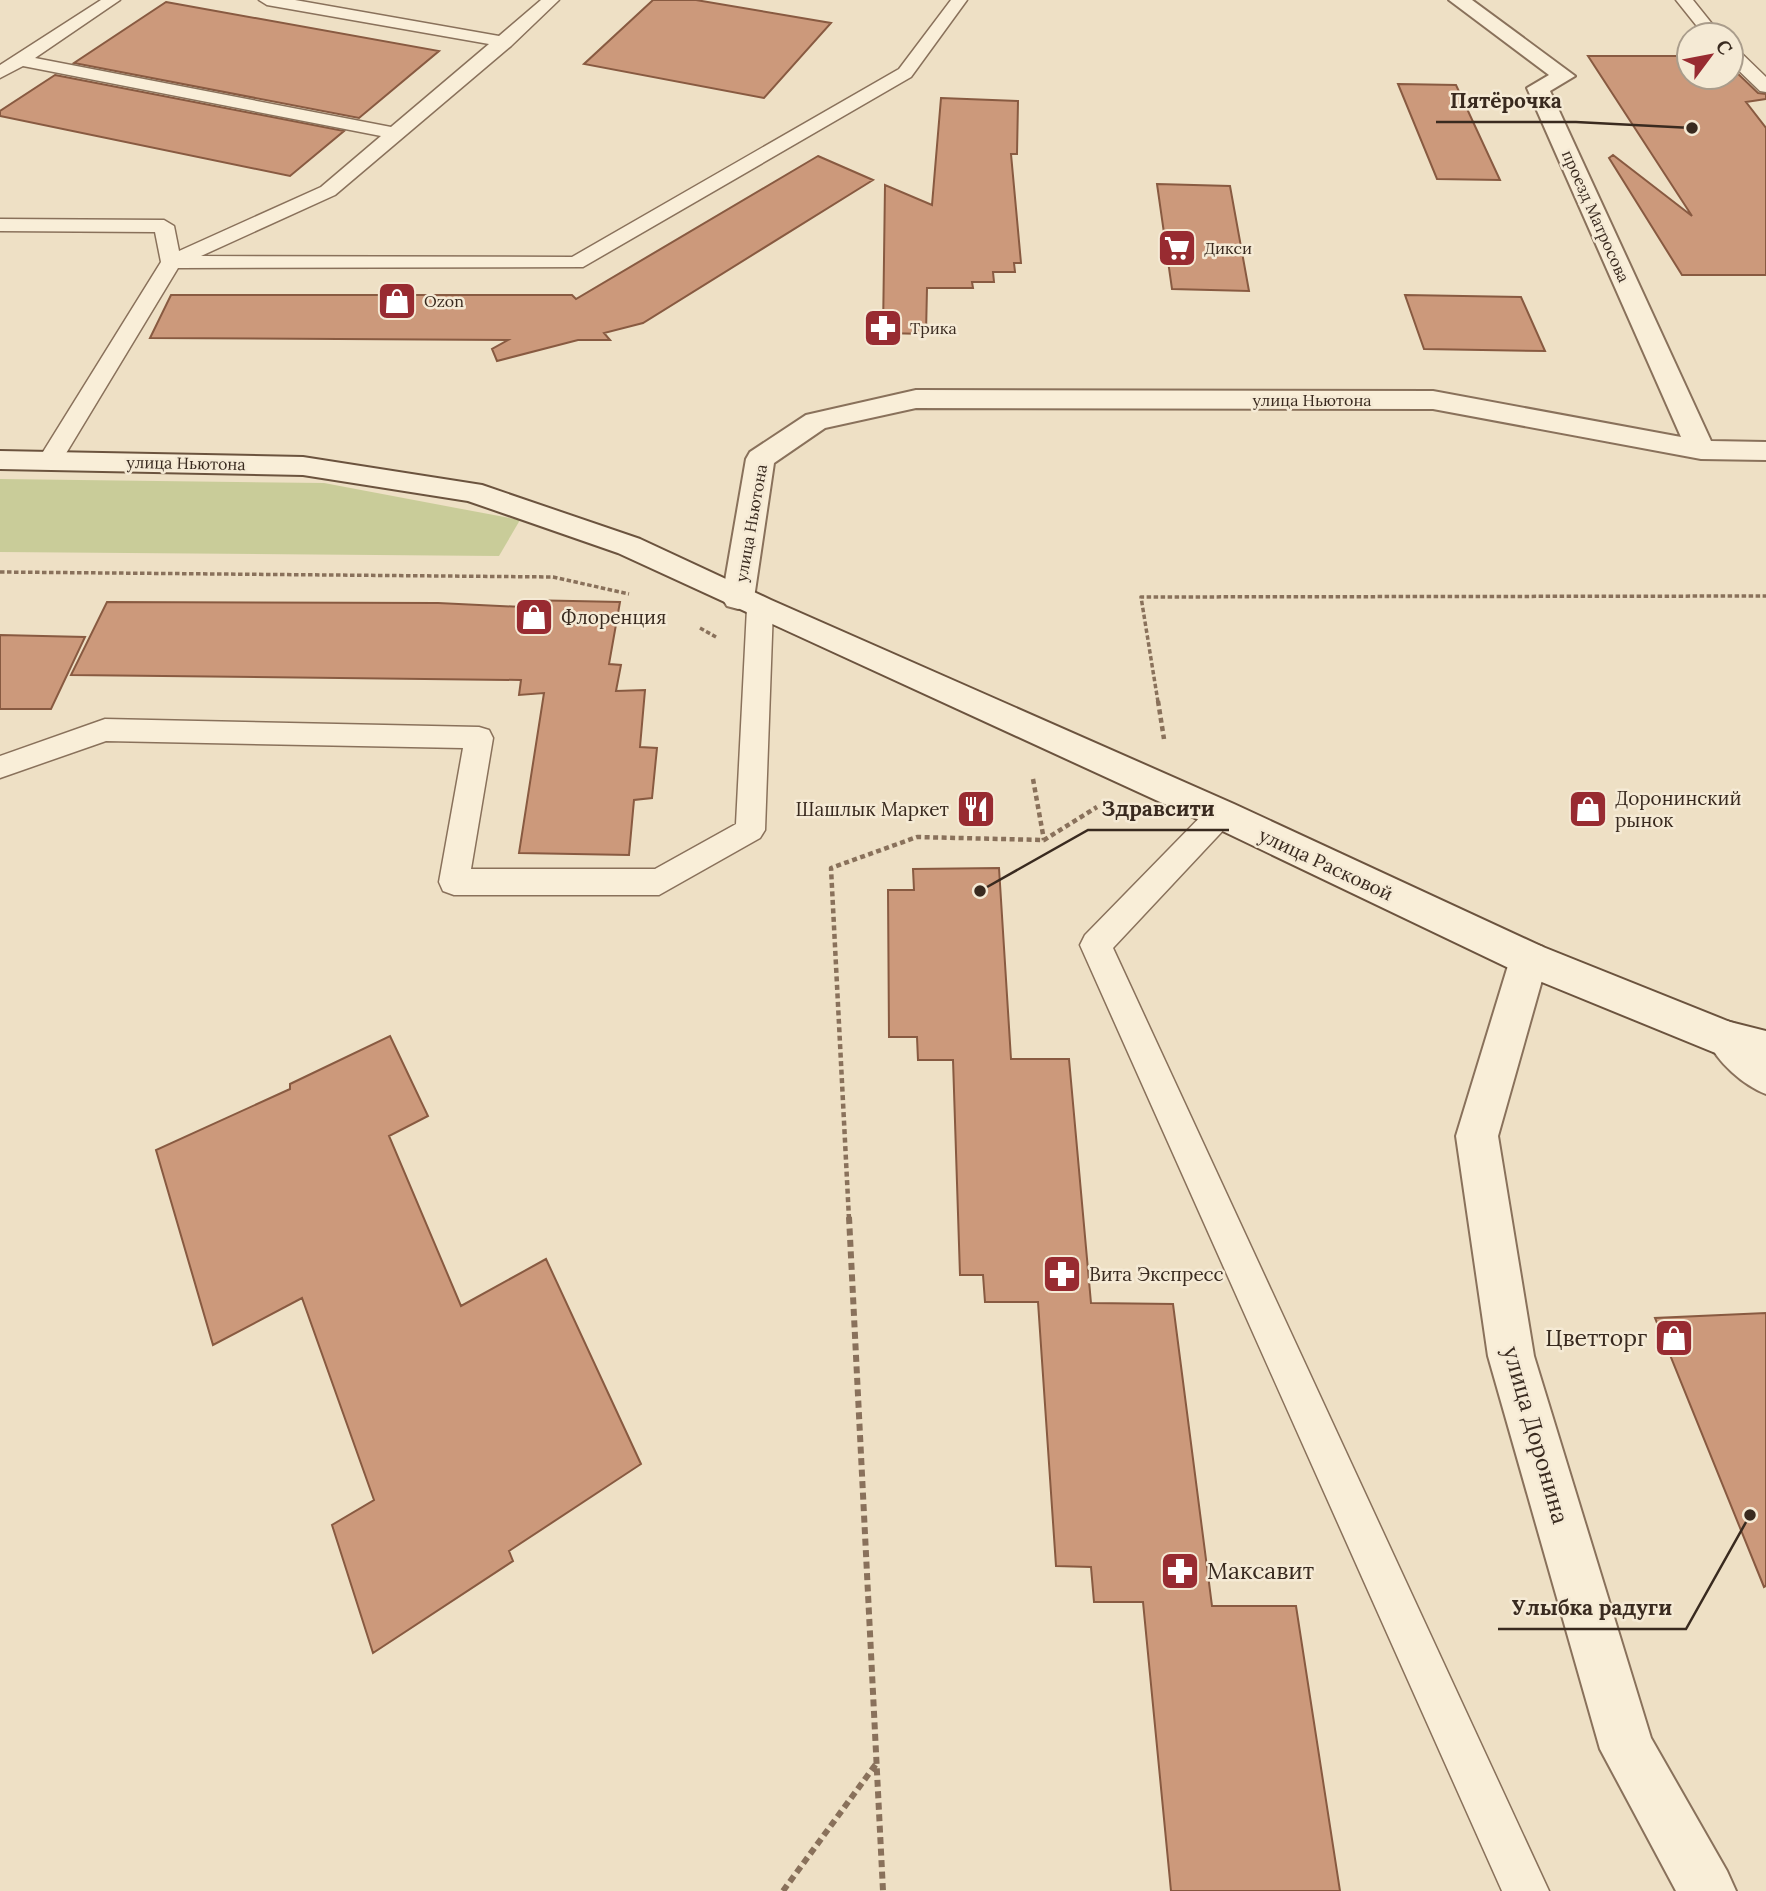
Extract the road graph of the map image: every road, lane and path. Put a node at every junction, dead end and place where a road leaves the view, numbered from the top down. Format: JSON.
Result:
{"nodes":[{"id":1,"x":112,"y":0,"type":"edge"},
{"id":2,"x":267,"y":0,"type":"edge"},
{"id":3,"x":551,"y":0,"type":"edge"},
{"id":4,"x":958,"y":0,"type":"edge"},
{"id":5,"x":1459,"y":0,"type":"edge"},
{"id":6,"x":1684,"y":0,"type":"edge"},
{"id":7,"x":1701,"y":21,"type":"edge"},
{"id":8,"x":505,"y":42,"type":"junction"},
{"id":9,"x":20,"y":60,"type":"junction"},
{"id":10,"x":1745,"y":67,"type":"edge"},
{"id":11,"x":0,"y":72,"type":"edge"},
{"id":12,"x":1766,"y":87,"type":"edge"},
{"id":13,"x":397,"y":134,"type":"junction"},
{"id":14,"x":0,"y":225,"type":"edge"},
{"id":15,"x":171,"y":262,"type":"junction"},
{"id":16,"x":1701,"y":450,"type":"junction"},
{"id":17,"x":1766,"y":450,"type":"edge"},
{"id":18,"x":0,"y":460,"type":"edge"},
{"id":19,"x":50,"y":460,"type":"junction"},
{"id":20,"x":0,"y":572,"type":"edge"},
{"id":21,"x":633,"y":595,"type":"dead end"},
{"id":22,"x":1766,"y":596,"type":"edge"},
{"id":23,"x":749,"y":603,"type":"junction"},
{"id":24,"x":691,"y":623,"type":"dead end"},
{"id":25,"x":758,"y":660,"type":"junction"},
{"id":26,"x":0,"y":767,"type":"edge"},
{"id":27,"x":1025,"y":771,"type":"dead end"},
{"id":28,"x":1143,"y":778,"type":"junction"},
{"id":29,"x":1221,"y":814,"type":"junction"},
{"id":30,"x":1044,"y":840,"type":"junction"},
{"id":31,"x":1529,"y":959,"type":"junction"},
{"id":32,"x":1727,"y":1038,"type":"junction"},
{"id":33,"x":1766,"y":1049,"type":"edge"},
{"id":34,"x":1766,"y":1075,"type":"edge"},
{"id":35,"x":876,"y":1763,"type":"junction"},
{"id":36,"x":783,"y":1891,"type":"edge"},
{"id":37,"x":883,"y":1891,"type":"edge"},
{"id":38,"x":1526,"y":1891,"type":"edge"},
{"id":39,"x":1707,"y":1891,"type":"edge"}],
"edges":[{"from":1,"to":9,"type":"lane"},
{"from":2,"to":8,"type":"lane"},
{"from":3,"to":8,"type":"lane"},
{"from":4,"to":15,"type":"lane"},
{"from":5,"to":16,"type":"street","name":"проезд Матросова"},
{"from":6,"to":7,"type":"lane"},
{"from":8,"to":13,"type":"lane"},
{"from":9,"to":11,"type":"lane"},
{"from":9,"to":13,"type":"lane"},
{"from":10,"to":12,"type":"lane"},
{"from":13,"to":15,"type":"lane"},
{"from":14,"to":15,"type":"lane"},
{"from":15,"to":19,"type":"lane"},
{"from":16,"to":17,"type":"street","name":"улица Ньютона"},
{"from":16,"to":23,"type":"street","name":"улица Ньютона"},
{"from":18,"to":19,"type":"street","name":"улица Ньютона"},
{"from":19,"to":23,"type":"street","name":"улица Ньютона"},
{"from":20,"to":21,"type":"path"},
{"from":22,"to":28,"type":"path"},
{"from":23,"to":25,"type":"lane"},
{"from":23,"to":28,"type":"street","name":"улица Расковой"},
{"from":24,"to":25,"type":"path"},
{"from":25,"to":26,"type":"lane"},
{"from":27,"to":30,"type":"path"},
{"from":28,"to":29,"type":"street","name":"улица Расковой"},
{"from":28,"to":30,"type":"path"},
{"from":29,"to":31,"type":"street","name":"улица Расковой"},
{"from":29,"to":38,"type":"lane"},
{"from":30,"to":35,"type":"path"},
{"from":31,"to":32,"type":"street","name":"улица Расковой"},
{"from":31,"to":39,"type":"street","name":"улица Доронина"},
{"from":32,"to":33,"type":"street","name":"улица Расковой"},
{"from":32,"to":34,"type":"street"},
{"from":35,"to":36,"type":"path"},
{"from":35,"to":37,"type":"path"}]}
